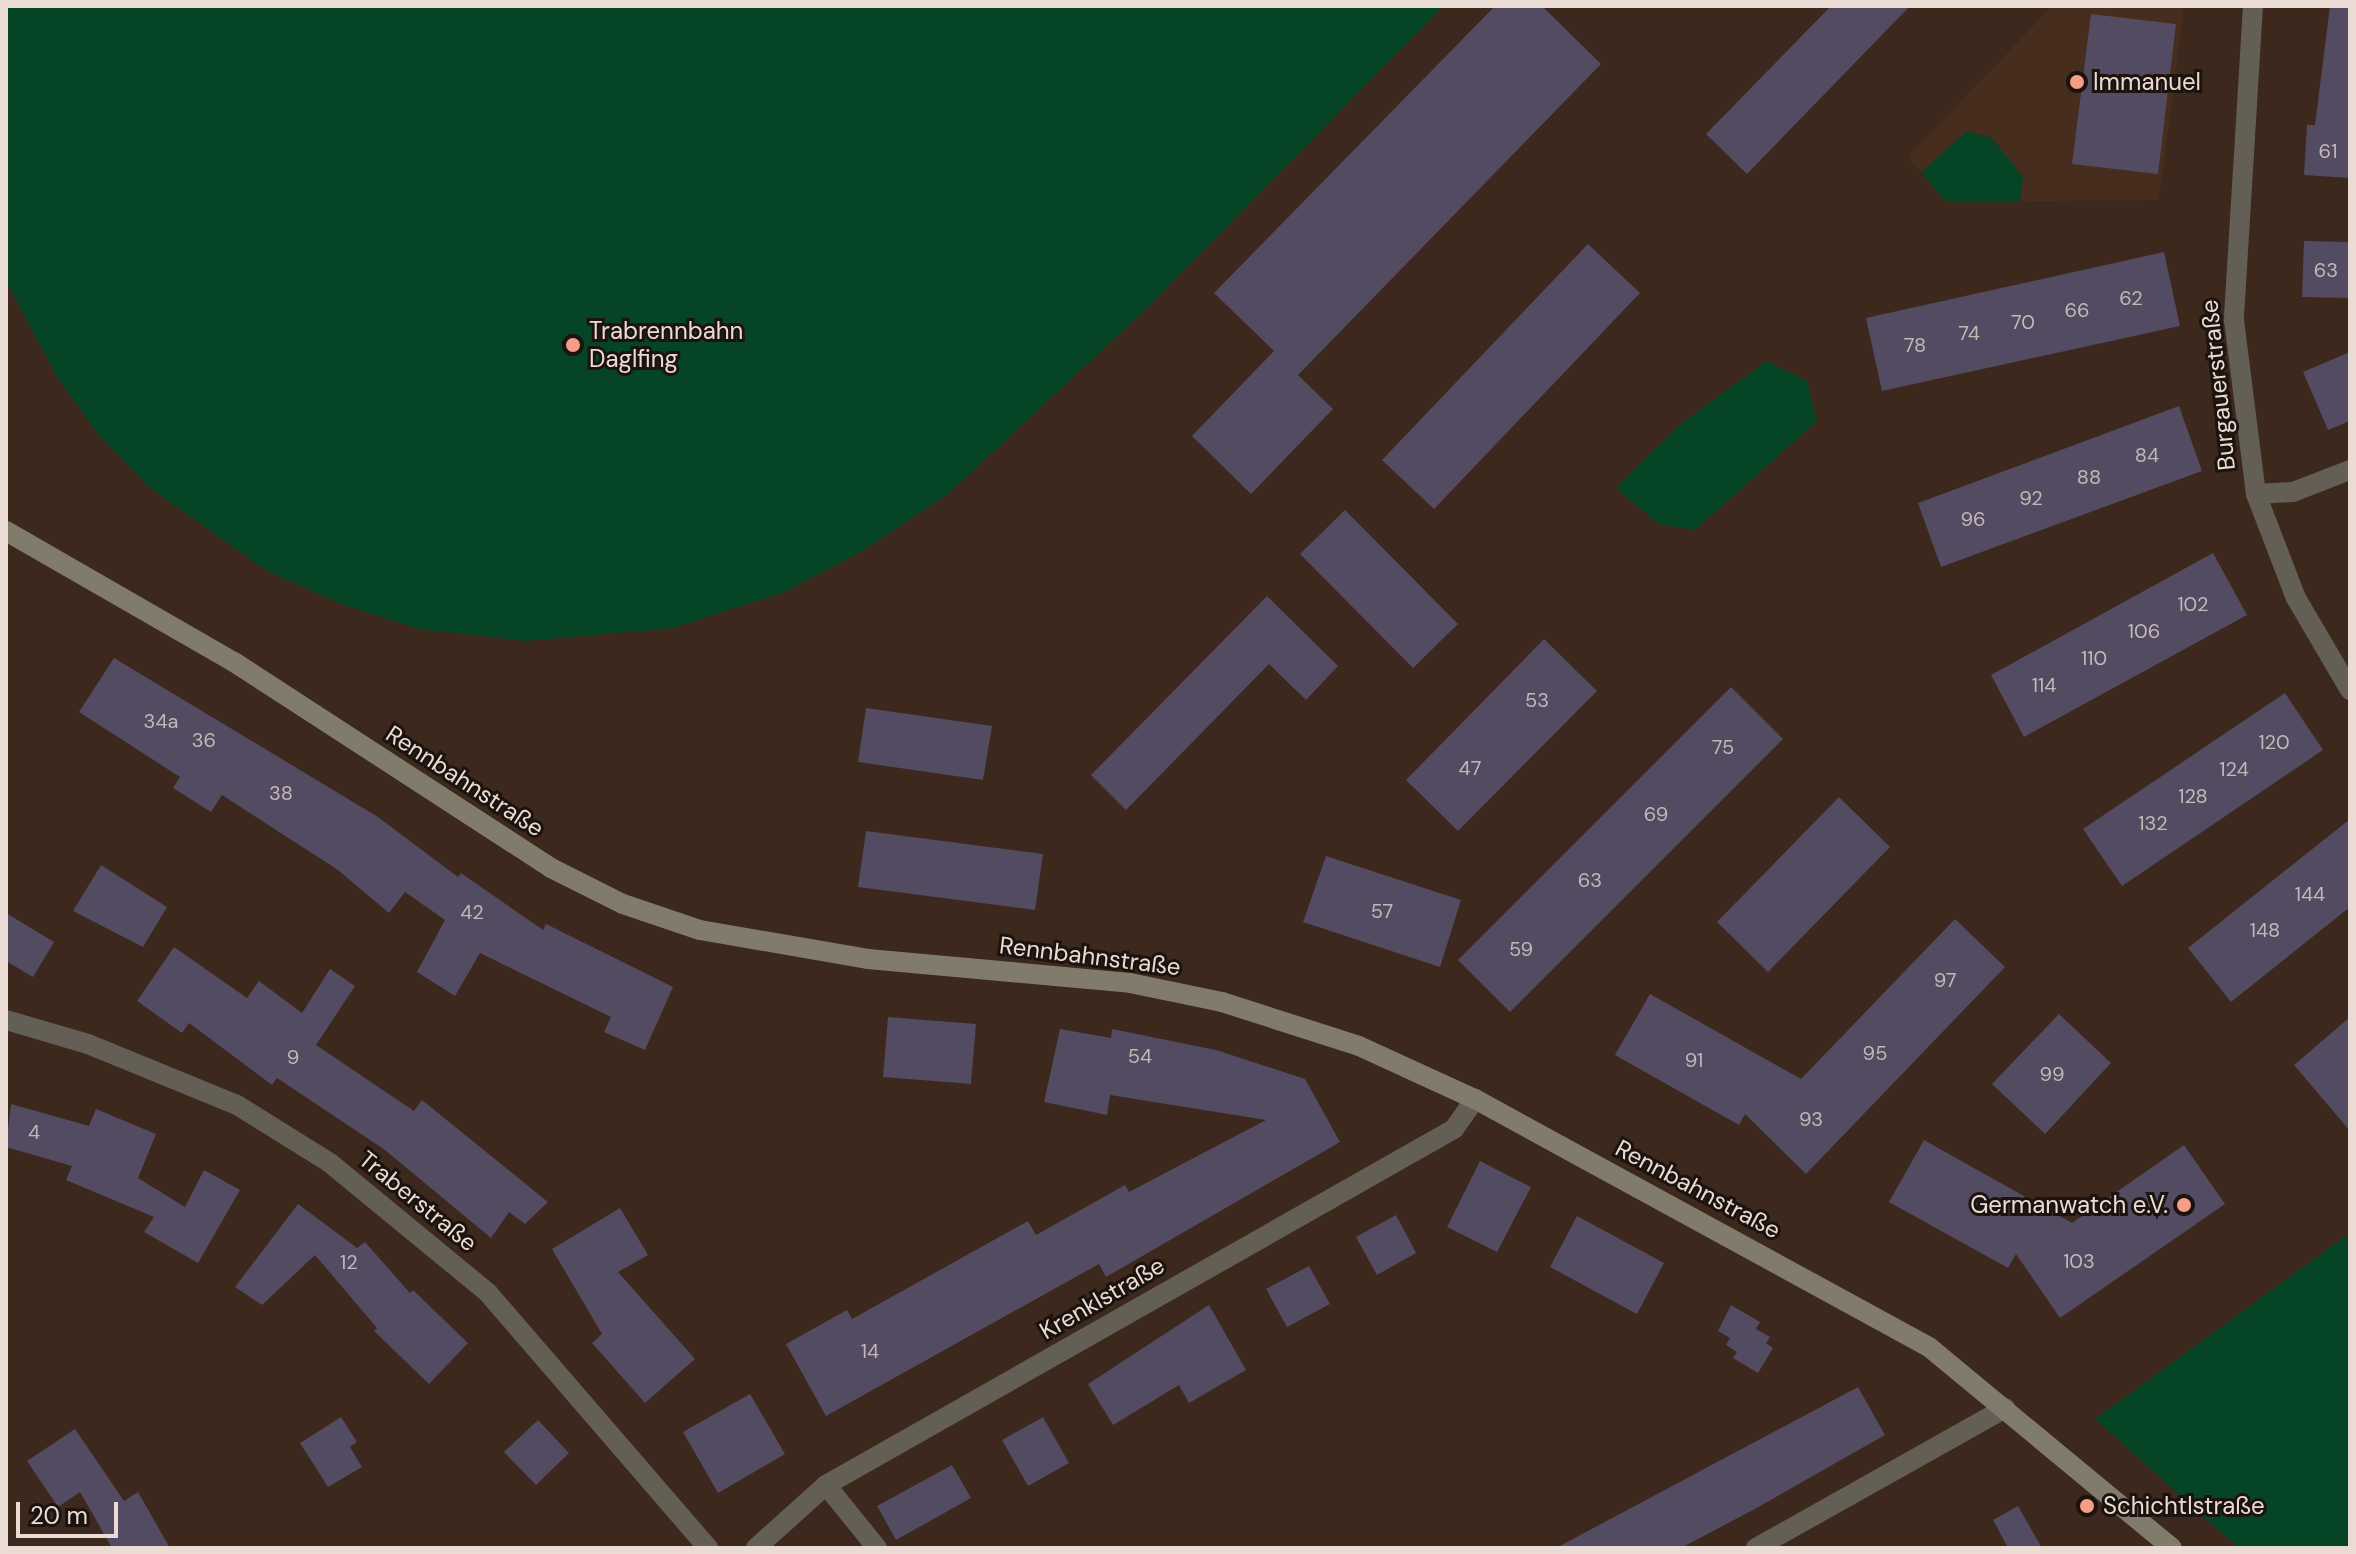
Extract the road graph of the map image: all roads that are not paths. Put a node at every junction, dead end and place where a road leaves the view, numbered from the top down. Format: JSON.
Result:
{"nodes":[{"id":1,"x":2253,"y":6,"type":"edge"},
{"id":2,"x":2350,"y":470,"type":"edge"},
{"id":3,"x":2256,"y":494,"type":"junction"},
{"id":4,"x":6,"y":531,"type":"edge"},
{"id":5,"x":2350,"y":690,"type":"edge"},
{"id":6,"x":6,"y":1020,"type":"edge"},
{"id":7,"x":1475,"y":1099,"type":"junction"},
{"id":8,"x":2005,"y":1408,"type":"junction"},
{"id":9,"x":826,"y":1485,"type":"junction"},
{"id":10,"x":708,"y":1548,"type":"edge"},
{"id":11,"x":756,"y":1548,"type":"edge"},
{"id":12,"x":877,"y":1548,"type":"edge"},
{"id":13,"x":1756,"y":1548,"type":"edge"},
{"id":14,"x":2172,"y":1548,"type":"edge"}],
"edges":[{"from":1,"to":3,"type":"street","name":"Burgauerstraße"},
{"from":2,"to":3,"type":"street"},
{"from":3,"to":5,"type":"street","name":"Burgauerstraße"},
{"from":4,"to":7,"type":"street","name":"Rennbahnstraße"},
{"from":6,"to":10,"type":"street","name":"Traberstraße"},
{"from":7,"to":8,"type":"street","name":"Rennbahnstraße"},
{"from":7,"to":9,"type":"street","name":"Krenklstraße"},
{"from":8,"to":13,"type":"street"},
{"from":8,"to":14,"type":"street","name":"Rennbahnstraße"},
{"from":9,"to":11,"type":"street","name":"Krenklstraße"},
{"from":9,"to":12,"type":"street"}]}
